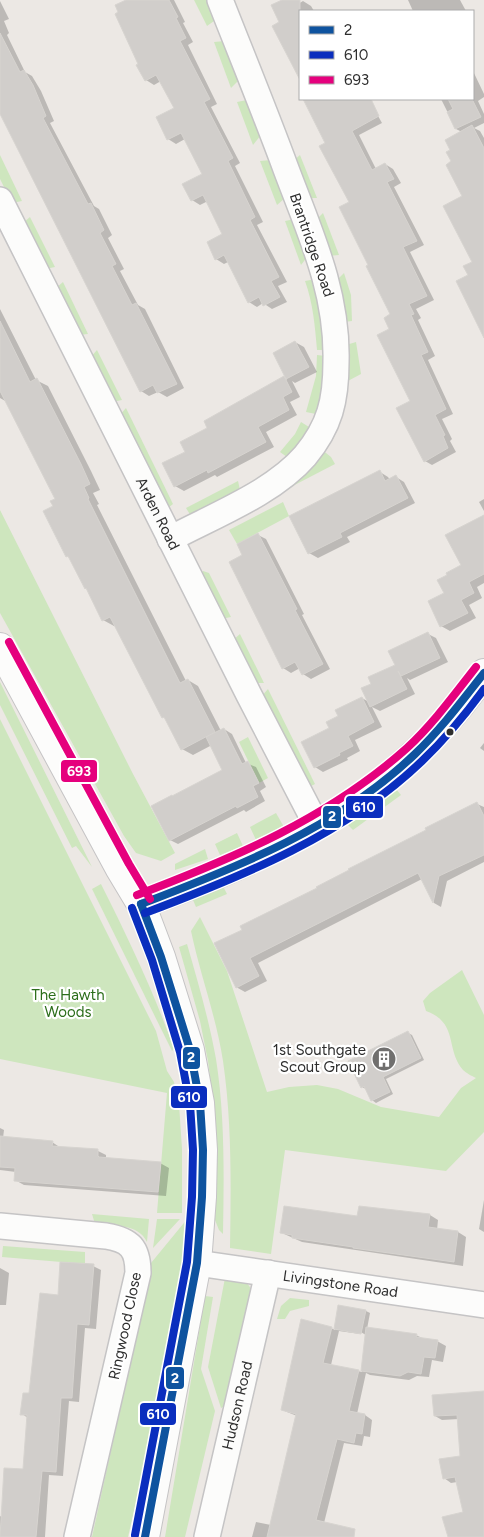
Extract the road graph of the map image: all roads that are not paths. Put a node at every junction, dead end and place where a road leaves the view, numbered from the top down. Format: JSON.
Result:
{"nodes":[{"id":1,"x":220,"y":0,"type":"edge"},
{"id":2,"x":0,"y":200,"type":"edge"},
{"id":3,"x":170,"y":538,"type":"junction"},
{"id":4,"x":0,"y":647,"type":"edge"},
{"id":5,"x":484,"y":673,"type":"edge"},
{"id":6,"x":317,"y":826,"type":"junction"},
{"id":7,"x":141,"y":904,"type":"junction"},
{"id":8,"x":0,"y":1226,"type":"edge"},
{"id":9,"x":197,"y":1263,"type":"junction"},
{"id":10,"x":268,"y":1273,"type":"junction"},
{"id":11,"x":484,"y":1305,"type":"edge"},
{"id":12,"x":76,"y":1537,"type":"edge"},
{"id":13,"x":145,"y":1537,"type":"edge"},
{"id":14,"x":206,"y":1537,"type":"edge"}],
"edges":[{"from":1,"to":3,"type":"street","name":"Brantridge Road"},
{"from":2,"to":3,"type":"street","name":"Arden Road"},
{"from":3,"to":6,"type":"street","name":"Arden Road"},
{"from":4,"to":7,"type":"street"},
{"from":5,"to":6,"type":"street"},
{"from":6,"to":7,"type":"street"},
{"from":7,"to":9,"type":"street"},
{"from":8,"to":12,"type":"street","name":"Ringwood Close"},
{"from":9,"to":10,"type":"street","name":"Livingstone Road"},
{"from":9,"to":13,"type":"street"},
{"from":10,"to":11,"type":"street","name":"Livingstone Road"},
{"from":10,"to":14,"type":"street","name":"Hudson Road"}]}
